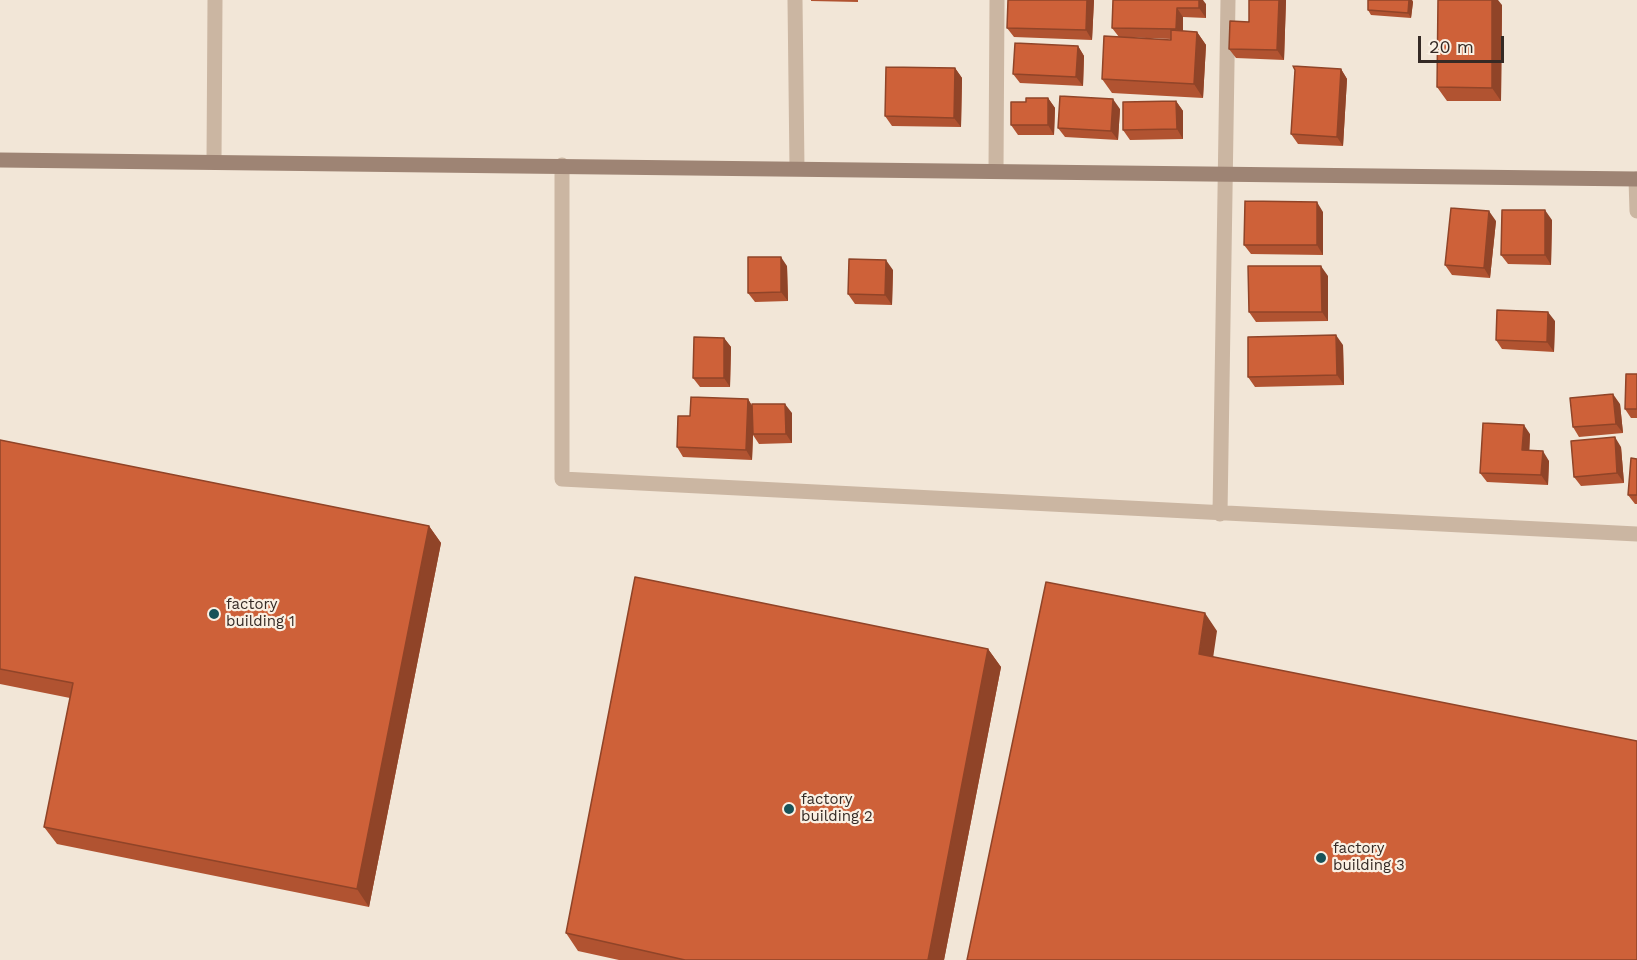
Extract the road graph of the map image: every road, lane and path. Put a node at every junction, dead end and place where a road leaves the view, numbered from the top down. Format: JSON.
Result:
{"nodes":[{"id":1,"x":215,"y":0,"type":"edge"},
{"id":2,"x":795,"y":0,"type":"edge"},
{"id":3,"x":997,"y":0,"type":"edge"},
{"id":4,"x":1228,"y":0,"type":"edge"},
{"id":5,"x":0,"y":159,"type":"edge"},
{"id":6,"x":214,"y":162,"type":"junction"},
{"id":7,"x":562,"y":165,"type":"junction"},
{"id":8,"x":796,"y":168,"type":"junction"},
{"id":9,"x":996,"y":170,"type":"junction"},
{"id":10,"x":1225,"y":174,"type":"junction"},
{"id":11,"x":1637,"y":179,"type":"edge"},
{"id":12,"x":1637,"y":211,"type":"edge"},
{"id":13,"x":1220,"y":514,"type":"junction"},
{"id":14,"x":1637,"y":534,"type":"edge"}],
"edges":[{"from":1,"to":6,"type":"street"},
{"from":2,"to":8,"type":"street"},
{"from":3,"to":9,"type":"street"},
{"from":4,"to":10,"type":"street"},
{"from":5,"to":6,"type":"street"},
{"from":6,"to":7,"type":"street"},
{"from":7,"to":8,"type":"street"},
{"from":7,"to":13,"type":"street"},
{"from":8,"to":9,"type":"street"},
{"from":9,"to":10,"type":"street"},
{"from":10,"to":11,"type":"street"},
{"from":10,"to":13,"type":"street"},
{"from":11,"to":12,"type":"street"},
{"from":13,"to":14,"type":"street"}]}
